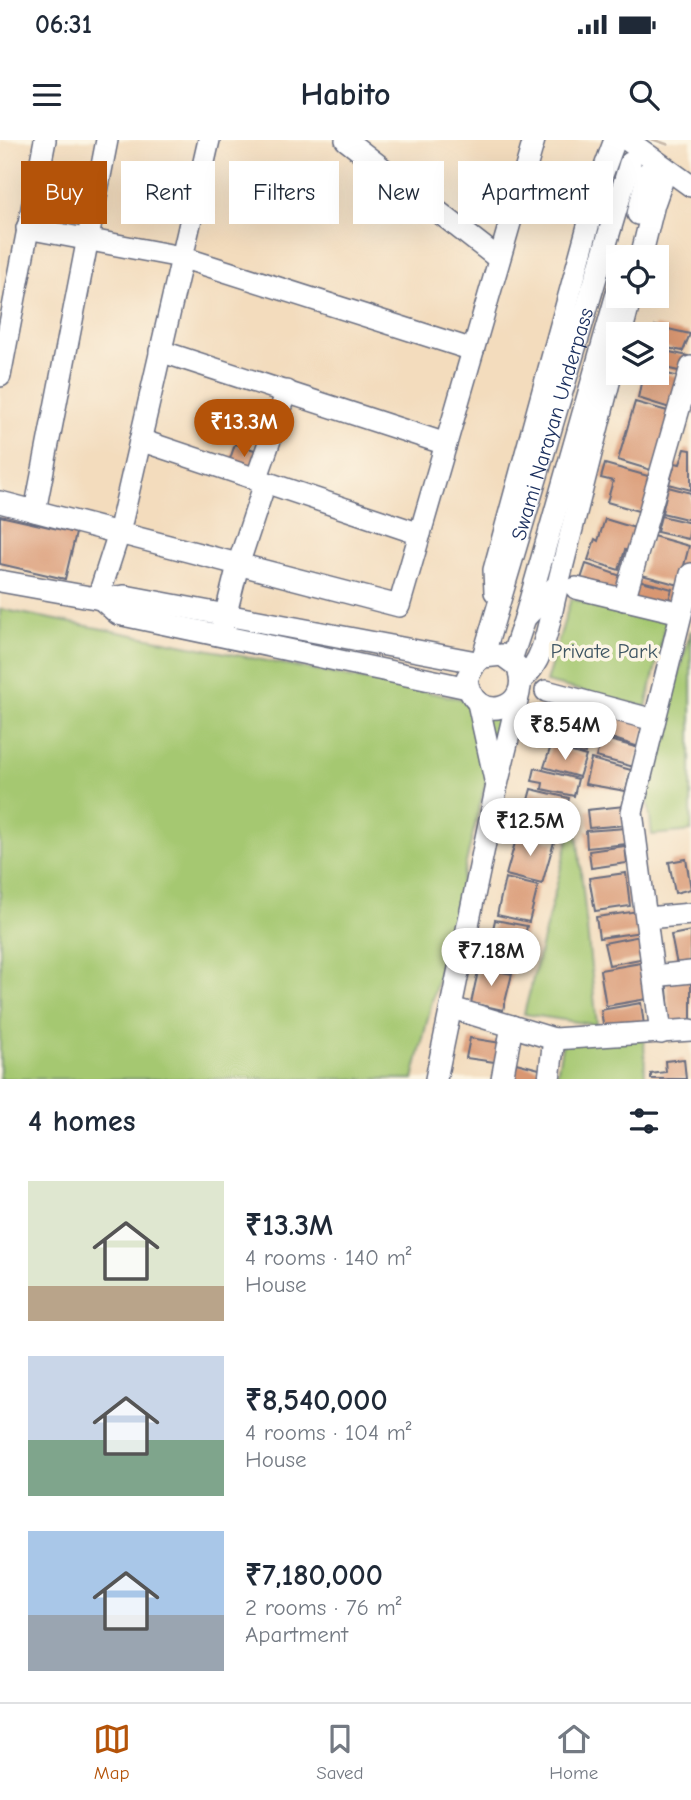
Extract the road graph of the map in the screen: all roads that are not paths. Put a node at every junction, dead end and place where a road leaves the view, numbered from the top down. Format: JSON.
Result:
{"nodes":[{"id":1,"x":45,"y":140,"type":"edge"},
{"id":2,"x":107,"y":140,"type":"edge"},
{"id":3,"x":209,"y":140,"type":"edge"},
{"id":4,"x":534,"y":140,"type":"edge"},
{"id":5,"x":615,"y":140,"type":"edge"},
{"id":6,"x":627,"y":140,"type":"edge"},
{"id":7,"x":348,"y":141,"type":"edge"},
{"id":8,"x":648,"y":169,"type":"junction"},
{"id":9,"x":691,"y":186,"type":"edge"},
{"id":10,"x":27,"y":229,"type":"junction"},
{"id":11,"x":89,"y":240,"type":"junction"},
{"id":12,"x":630,"y":245,"type":"edge"},
{"id":13,"x":643,"y":245,"type":"edge"},
{"id":14,"x":181,"y":257,"type":"junction"},
{"id":15,"x":499,"y":259,"type":"junction"},
{"id":16,"x":613,"y":308,"type":"edge"},
{"id":17,"x":473,"y":350,"type":"junction"},
{"id":18,"x":160,"y":351,"type":"junction"},
{"id":19,"x":691,"y":368,"type":"edge"},
{"id":20,"x":0,"y":376,"type":"edge"},
{"id":21,"x":610,"y":385,"type":"edge"},
{"id":22,"x":287,"y":391,"type":"junction"},
{"id":23,"x":140,"y":440,"type":"junction"},
{"id":24,"x":446,"y":444,"type":"junction"},
{"id":25,"x":260,"y":482,"type":"junction"},
{"id":26,"x":0,"y":502,"type":"edge"},
{"id":27,"x":36,"y":511,"type":"junction"},
{"id":28,"x":119,"y":533,"type":"junction"},
{"id":29,"x":420,"y":534,"type":"junction"},
{"id":30,"x":238,"y":565,"type":"junction"},
{"id":31,"x":691,"y":574,"type":"edge"},
{"id":32,"x":0,"y":581,"type":"edge"},
{"id":33,"x":567,"y":586,"type":"junction"},
{"id":34,"x":100,"y":599,"type":"junction"},
{"id":35,"x":624,"y":600,"type":"junction"},
{"id":36,"x":499,"y":604,"type":"junction"},
{"id":37,"x":681,"y":613,"type":"junction"},
{"id":38,"x":525,"y":618,"type":"junction"},
{"id":39,"x":223,"y":625,"type":"junction"},
{"id":40,"x":480,"y":659,"type":"junction"},
{"id":41,"x":510,"y":660,"type":"junction"},
{"id":42,"x":520,"y":687,"type":"junction"},
{"id":43,"x":546,"y":691,"type":"dead end"},
{"id":44,"x":473,"y":696,"type":"junction"},
{"id":45,"x":654,"y":720,"type":"junction"},
{"id":46,"x":497,"y":785,"type":"junction"},
{"id":47,"x":691,"y":914,"type":"edge"},
{"id":48,"x":647,"y":918,"type":"junction"},
{"id":49,"x":691,"y":972,"type":"edge"},
{"id":50,"x":654,"y":976,"type":"junction"},
{"id":51,"x":452,"y":1007,"type":"junction"},
{"id":52,"x":512,"y":1026,"type":"junction"},
{"id":53,"x":691,"y":1030,"type":"edge"},
{"id":54,"x":661,"y":1033,"type":"junction"},
{"id":55,"x":554,"y":1039,"type":"junction"},
{"id":56,"x":436,"y":1079,"type":"edge"},
{"id":57,"x":502,"y":1079,"type":"edge"},
{"id":58,"x":549,"y":1079,"type":"edge"}],
"edges":[{"from":1,"to":10,"type":"street"},
{"from":2,"to":11,"type":"street"},
{"from":3,"to":14,"type":"street"},
{"from":4,"to":15,"type":"street"},
{"from":5,"to":36,"type":"street"},
{"from":6,"to":8,"type":"street"},
{"from":7,"to":15,"type":"street"},
{"from":8,"to":9,"type":"street"},
{"from":8,"to":12,"type":"street"},
{"from":8,"to":13,"type":"street"},
{"from":8,"to":36,"type":"street","name":"Swami Narayan Underpass"},
{"from":10,"to":11,"type":"street"},
{"from":10,"to":20,"type":"street"},
{"from":11,"to":14,"type":"street"},
{"from":11,"to":27,"type":"street"},
{"from":14,"to":17,"type":"street"},
{"from":14,"to":18,"type":"street"},
{"from":15,"to":17,"type":"street"},
{"from":16,"to":38,"type":"street","name":"Swami Narayan Underpass"},
{"from":17,"to":24,"type":"street"},
{"from":18,"to":22,"type":"street"},
{"from":18,"to":23,"type":"street"},
{"from":19,"to":35,"type":"street"},
{"from":21,"to":33,"type":"street"},
{"from":22,"to":24,"type":"street"},
{"from":22,"to":25,"type":"street"},
{"from":23,"to":25,"type":"street"},
{"from":23,"to":28,"type":"street"},
{"from":24,"to":29,"type":"street"},
{"from":25,"to":29,"type":"street"},
{"from":25,"to":30,"type":"street"},
{"from":26,"to":27,"type":"street"},
{"from":27,"to":28,"type":"street"},
{"from":28,"to":30,"type":"street"},
{"from":28,"to":34,"type":"street"},
{"from":29,"to":30,"type":"street"},
{"from":30,"to":39,"type":"street"},
{"from":31,"to":37,"type":"street"},
{"from":32,"to":34,"type":"street"},
{"from":33,"to":35,"type":"street"},
{"from":33,"to":38,"type":"street"},
{"from":33,"to":42,"type":"street"},
{"from":34,"to":39,"type":"street"},
{"from":35,"to":37,"type":"street"},
{"from":36,"to":40,"type":"street","name":"Swami Narayan Underpass"},
{"from":37,"to":45,"type":"street"},
{"from":38,"to":41,"type":"street","name":"Swami Narayan Underpass"},
{"from":39,"to":40,"type":"street"},
{"from":39,"to":44,"type":"street"},
{"from":40,"to":41,"type":"street"},
{"from":40,"to":44,"type":"street"},
{"from":41,"to":42,"type":"street"},
{"from":42,"to":44,"type":"street"},
{"from":42,"to":46,"type":"street"},
{"from":43,"to":45,"type":"street"},
{"from":44,"to":46,"type":"street"},
{"from":45,"to":48,"type":"street"},
{"from":46,"to":51,"type":"street"},
{"from":47,"to":48,"type":"street"},
{"from":48,"to":50,"type":"street"},
{"from":49,"to":50,"type":"street"},
{"from":50,"to":54,"type":"street"},
{"from":51,"to":52,"type":"street"},
{"from":51,"to":56,"type":"street"},
{"from":52,"to":55,"type":"street"},
{"from":52,"to":57,"type":"street"},
{"from":53,"to":54,"type":"street"},
{"from":54,"to":55,"type":"street"},
{"from":55,"to":58,"type":"street"}]}
